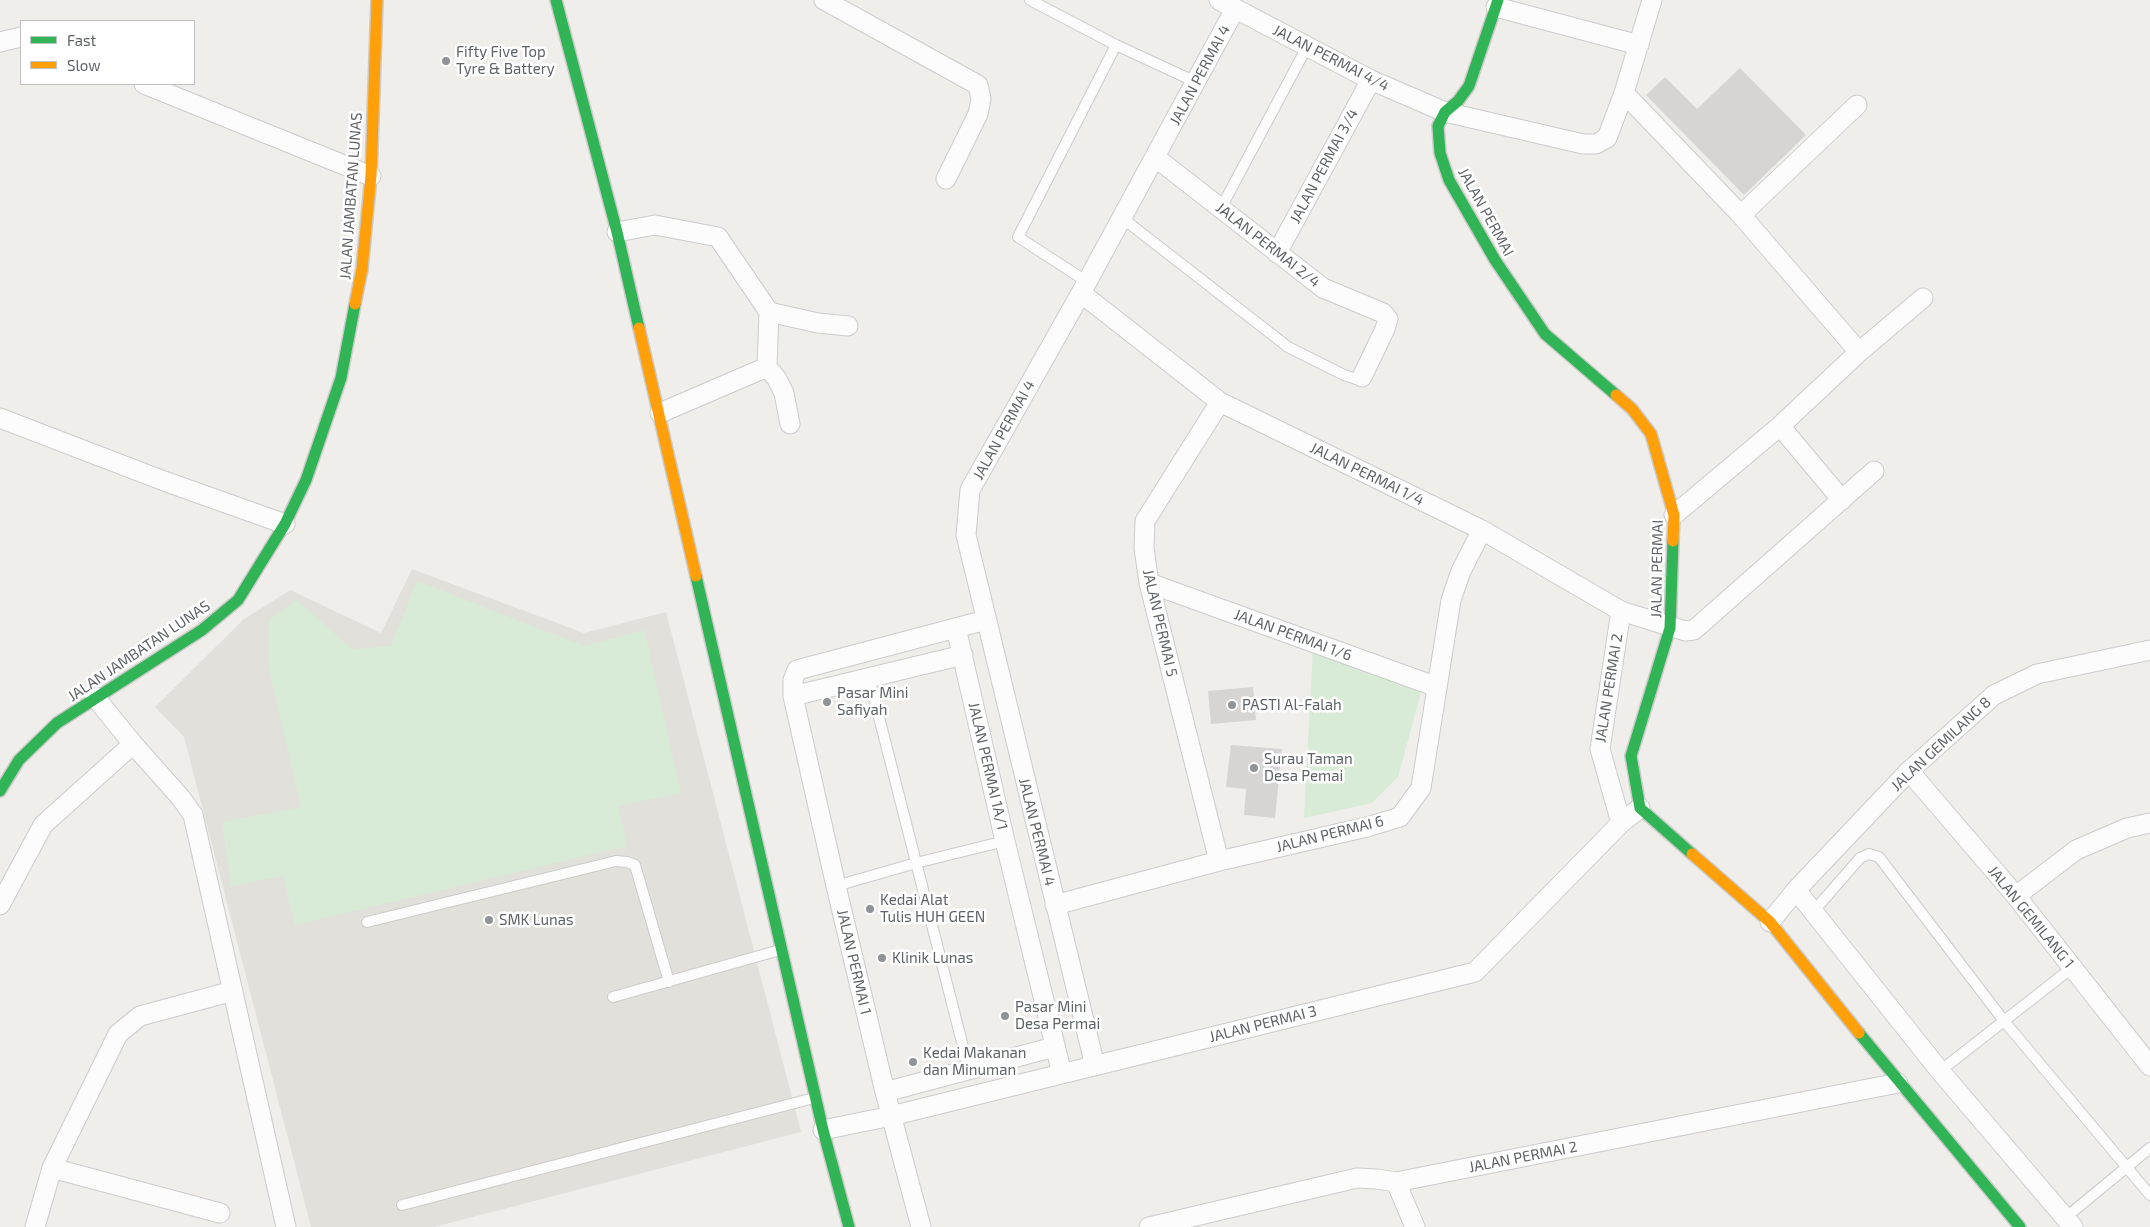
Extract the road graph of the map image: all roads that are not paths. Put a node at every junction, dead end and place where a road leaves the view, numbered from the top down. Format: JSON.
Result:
{"nodes":[{"id":1,"x":377,"y":0,"type":"edge"},
{"id":2,"x":556,"y":0,"type":"edge"},
{"id":3,"x":824,"y":0,"type":"edge"},
{"id":4,"x":1030,"y":0,"type":"edge"},
{"id":5,"x":1652,"y":0,"type":"edge"},
{"id":6,"x":1497,"y":3,"type":"edge"},
{"id":7,"x":1227,"y":4,"type":"edge"},
{"id":8,"x":20,"y":37,"type":"edge"},
{"id":9,"x":0,"y":42,"type":"edge"},
{"id":10,"x":1116,"y":45,"type":"junction"},
{"id":11,"x":1308,"y":45,"type":"junction"},
{"id":12,"x":1639,"y":45,"type":"junction"},
{"id":13,"x":1371,"y":80,"type":"junction"},
{"id":14,"x":1196,"y":82,"type":"junction"},
{"id":15,"x":146,"y":85,"type":"edge"},
{"id":16,"x":1624,"y":93,"type":"junction"},
{"id":17,"x":1857,"y":105,"type":"dead end"},
{"id":18,"x":1446,"y":112,"type":"junction"},
{"id":19,"x":1155,"y":157,"type":"junction"},
{"id":20,"x":371,"y":176,"type":"junction"},
{"id":21,"x":946,"y":178,"type":"dead end"},
{"id":22,"x":1221,"y":208,"type":"junction"},
{"id":23,"x":1741,"y":215,"type":"junction"},
{"id":24,"x":1121,"y":217,"type":"junction"},
{"id":25,"x":617,"y":232,"type":"junction"},
{"id":26,"x":1278,"y":253,"type":"junction"},
{"id":27,"x":1084,"y":287,"type":"junction"},
{"id":28,"x":1923,"y":298,"type":"dead end"},
{"id":29,"x":769,"y":312,"type":"junction"},
{"id":30,"x":848,"y":326,"type":"dead end"},
{"id":31,"x":1859,"y":352,"type":"junction"},
{"id":32,"x":767,"y":367,"type":"junction"},
{"id":33,"x":1362,"y":377,"type":"joint"},
{"id":34,"x":1220,"y":402,"type":"junction"},
{"id":35,"x":660,"y":413,"type":"junction"},
{"id":36,"x":0,"y":418,"type":"edge"},
{"id":37,"x":790,"y":424,"type":"dead end"},
{"id":38,"x":1780,"y":426,"type":"junction"},
{"id":39,"x":1874,"y":471,"type":"dead end"},
{"id":40,"x":1842,"y":500,"type":"junction"},
{"id":41,"x":1674,"y":515,"type":"junction"},
{"id":42,"x":285,"y":524,"type":"junction"},
{"id":43,"x":1482,"y":530,"type":"junction"},
{"id":44,"x":1149,"y":583,"type":"junction"},
{"id":45,"x":1621,"y":611,"type":"junction"},
{"id":46,"x":986,"y":620,"type":"junction"},
{"id":47,"x":956,"y":628,"type":"junction"},
{"id":48,"x":1670,"y":628,"type":"junction"},
{"id":49,"x":2150,"y":650,"type":"edge"},
{"id":50,"x":963,"y":655,"type":"junction"},
{"id":51,"x":869,"y":678,"type":"junction"},
{"id":52,"x":1437,"y":687,"type":"junction"},
{"id":53,"x":793,"y":696,"type":"junction"},
{"id":54,"x":95,"y":697,"type":"junction"},
{"id":55,"x":133,"y":744,"type":"junction"},
{"id":56,"x":1909,"y":771,"type":"junction"},
{"id":57,"x":0,"y":792,"type":"edge"},
{"id":58,"x":1640,"y":808,"type":"junction"},
{"id":59,"x":1621,"y":823,"type":"junction"},
{"id":60,"x":2150,"y":823,"type":"edge"},
{"id":61,"x":1005,"y":841,"type":"junction"},
{"id":62,"x":1219,"y":861,"type":"junction"},
{"id":63,"x":916,"y":863,"type":"junction"},
{"id":64,"x":836,"y":886,"type":"junction"},
{"id":65,"x":1796,"y":890,"type":"junction"},
{"id":66,"x":2016,"y":896,"type":"junction"},
{"id":67,"x":0,"y":905,"type":"edge"},
{"id":68,"x":1055,"y":905,"type":"junction"},
{"id":69,"x":1814,"y":912,"type":"junction"},
{"id":70,"x":367,"y":922,"type":"dead end"},
{"id":71,"x":1770,"y":922,"type":"junction"},
{"id":72,"x":782,"y":949,"type":"junction"},
{"id":73,"x":2072,"y":967,"type":"junction"},
{"id":74,"x":669,"y":982,"type":"junction"},
{"id":75,"x":233,"y":991,"type":"junction"},
{"id":76,"x":613,"y":997,"type":"dead end"},
{"id":77,"x":2004,"y":1022,"type":"junction"},
{"id":78,"x":1054,"y":1047,"type":"junction"},
{"id":79,"x":1095,"y":1066,"type":"junction"},
{"id":80,"x":2150,"y":1066,"type":"edge"},
{"id":81,"x":969,"y":1070,"type":"junction"},
{"id":82,"x":1940,"y":1071,"type":"junction"},
{"id":83,"x":1062,"y":1074,"type":"junction"},
{"id":84,"x":1898,"y":1083,"type":"junction"},
{"id":85,"x":885,"y":1092,"type":"junction"},
{"id":86,"x":816,"y":1098,"type":"junction"},
{"id":87,"x":891,"y":1116,"type":"junction"},
{"id":88,"x":823,"y":1130,"type":"junction"},
{"id":89,"x":2150,"y":1148,"type":"edge"},
{"id":90,"x":52,"y":1168,"type":"junction"},
{"id":91,"x":2126,"y":1168,"type":"junction"},
{"id":92,"x":1396,"y":1182,"type":"junction"},
{"id":93,"x":2150,"y":1195,"type":"edge"},
{"id":94,"x":402,"y":1205,"type":"dead end"},
{"id":95,"x":220,"y":1213,"type":"dead end"},
{"id":96,"x":2069,"y":1223,"type":"edge"},
{"id":97,"x":34,"y":1227,"type":"edge"},
{"id":98,"x":286,"y":1227,"type":"edge"},
{"id":99,"x":849,"y":1227,"type":"edge"},
{"id":100,"x":921,"y":1227,"type":"edge"},
{"id":101,"x":1149,"y":1227,"type":"edge"},
{"id":102,"x":1415,"y":1227,"type":"edge"},
{"id":103,"x":2020,"y":1227,"type":"edge"}],
"edges":[{"from":1,"to":20,"type":"main road","name":"JALAN JAMBATAN LUNAS"},
{"from":2,"to":25,"type":"main road"},
{"from":3,"to":21,"type":"street"},
{"from":4,"to":10,"type":"lane"},
{"from":5,"to":12,"type":"street","name":"JALAN PERMAI 4/4"},
{"from":6,"to":12,"type":"street"},
{"from":6,"to":18,"type":"main road"},
{"from":7,"to":11,"type":"street","name":"JALAN PERMAI 4/4"},
{"from":7,"to":14,"type":"street","name":"JALAN PERMAI 4"},
{"from":8,"to":9,"type":"street"},
{"from":10,"to":14,"type":"lane"},
{"from":10,"to":27,"type":"lane"},
{"from":11,"to":13,"type":"street","name":"JALAN PERMAI 4/4"},
{"from":11,"to":22,"type":"lane"},
{"from":12,"to":16,"type":"street","name":"JALAN PERMAI 4/4"},
{"from":13,"to":18,"type":"street","name":"JALAN PERMAI 4/4"},
{"from":13,"to":26,"type":"street","name":"JALAN PERMAI 3/4"},
{"from":14,"to":19,"type":"street","name":"JALAN PERMAI 4"},
{"from":15,"to":20,"type":"street"},
{"from":16,"to":18,"type":"street","name":"JALAN PERMAI 4/4"},
{"from":16,"to":23,"type":"street"},
{"from":17,"to":23,"type":"street"},
{"from":18,"to":41,"type":"main road","name":"JALAN PERMAI"},
{"from":19,"to":22,"type":"street","name":"JALAN PERMAI 2/4"},
{"from":19,"to":24,"type":"street","name":"JALAN PERMAI 4"},
{"from":20,"to":42,"type":"main road","name":"JALAN JAMBATAN LUNAS"},
{"from":22,"to":26,"type":"street","name":"JALAN PERMAI 2/4"},
{"from":23,"to":31,"type":"street"},
{"from":24,"to":27,"type":"street","name":"JALAN PERMAI 4"},
{"from":24,"to":33,"type":"lane"},
{"from":25,"to":29,"type":"street"},
{"from":25,"to":35,"type":"main road"},
{"from":26,"to":33,"type":"street","name":"JALAN PERMAI 2/4"},
{"from":27,"to":34,"type":"street","name":"JALAN PERMAI 1/4"},
{"from":27,"to":46,"type":"street","name":"JALAN PERMAI 4"},
{"from":28,"to":31,"type":"street"},
{"from":29,"to":30,"type":"street"},
{"from":29,"to":32,"type":"street"},
{"from":31,"to":38,"type":"street"},
{"from":32,"to":35,"type":"street"},
{"from":32,"to":37,"type":"street"},
{"from":34,"to":43,"type":"street","name":"JALAN PERMAI 1/4"},
{"from":34,"to":44,"type":"street","name":"JALAN PERMAI 5"},
{"from":35,"to":72,"type":"main road"},
{"from":36,"to":42,"type":"street"},
{"from":38,"to":40,"type":"street"},
{"from":38,"to":41,"type":"street"},
{"from":39,"to":40,"type":"street","name":"JALAN PERMAI 1/4"},
{"from":40,"to":48,"type":"street","name":"JALAN PERMAI 1/4"},
{"from":41,"to":48,"type":"main road","name":"JALAN PERMAI"},
{"from":42,"to":54,"type":"main road","name":"JALAN JAMBATAN LUNAS"},
{"from":43,"to":45,"type":"street","name":"JALAN PERMAI 1/4"},
{"from":43,"to":52,"type":"street","name":"JALAN PERMAI 6"},
{"from":44,"to":52,"type":"street","name":"JALAN PERMAI 1/6"},
{"from":44,"to":62,"type":"street","name":"JALAN PERMAI 5"},
{"from":45,"to":48,"type":"street","name":"JALAN PERMAI 1/4"},
{"from":45,"to":59,"type":"street","name":"JALAN PERMAI 2"},
{"from":46,"to":47,"type":"street"},
{"from":46,"to":68,"type":"street","name":"JALAN PERMAI 4"},
{"from":47,"to":50,"type":"street","name":"JALAN PERMAI 1A/1"},
{"from":47,"to":53,"type":"street","name":"JALAN PERMAI 1"},
{"from":48,"to":58,"type":"main road","name":"JALAN PERMAI"},
{"from":49,"to":56,"type":"street","name":"JALAN GEMILANG 8"},
{"from":50,"to":51,"type":"street"},
{"from":50,"to":61,"type":"street","name":"JALAN PERMAI 1A/1"},
{"from":51,"to":53,"type":"street"},
{"from":51,"to":63,"type":"lane"},
{"from":52,"to":62,"type":"street","name":"JALAN PERMAI 6"},
{"from":53,"to":64,"type":"street","name":"JALAN PERMAI 1"},
{"from":54,"to":55,"type":"street"},
{"from":54,"to":57,"type":"main road","name":"JALAN JAMBATAN LUNAS"},
{"from":55,"to":67,"type":"street"},
{"from":55,"to":75,"type":"street"},
{"from":56,"to":65,"type":"street","name":"JALAN GEMILANG 8"},
{"from":56,"to":66,"type":"street","name":"JALAN GEMILANG 1"},
{"from":58,"to":59,"type":"street","name":"JALAN PERMAI 3"},
{"from":58,"to":71,"type":"main road"},
{"from":59,"to":79,"type":"street","name":"JALAN PERMAI 3"},
{"from":60,"to":66,"type":"street"},
{"from":61,"to":63,"type":"lane"},
{"from":61,"to":78,"type":"street","name":"JALAN PERMAI 1A/1"},
{"from":62,"to":68,"type":"street","name":"JALAN PERMAI 6"},
{"from":63,"to":64,"type":"lane"},
{"from":63,"to":81,"type":"lane"},
{"from":64,"to":85,"type":"street","name":"JALAN PERMAI 1"},
{"from":65,"to":69,"type":"street"},
{"from":65,"to":71,"type":"street","name":"JALAN GEMILANG 8"},
{"from":66,"to":73,"type":"street","name":"JALAN GEMILANG 1"},
{"from":68,"to":79,"type":"street","name":"JALAN PERMAI 4"},
{"from":69,"to":77,"type":"lane"},
{"from":69,"to":82,"type":"street"},
{"from":70,"to":74,"type":"lane"},
{"from":71,"to":84,"type":"main road"},
{"from":72,"to":74,"type":"lane"},
{"from":72,"to":86,"type":"main road"},
{"from":73,"to":77,"type":"lane"},
{"from":73,"to":80,"type":"street","name":"JALAN GEMILANG 1"},
{"from":74,"to":76,"type":"lane"},
{"from":75,"to":90,"type":"street"},
{"from":75,"to":98,"type":"street"},
{"from":77,"to":82,"type":"lane"},
{"from":77,"to":91,"type":"lane"},
{"from":78,"to":81,"type":"street"},
{"from":78,"to":83,"type":"street","name":"JALAN PERMAI 1A/1"},
{"from":79,"to":83,"type":"street","name":"JALAN PERMAI 3"},
{"from":81,"to":85,"type":"street"},
{"from":82,"to":96,"type":"street"},
{"from":83,"to":87,"type":"street","name":"JALAN PERMAI 3"},
{"from":84,"to":92,"type":"street","name":"JALAN PERMAI 2"},
{"from":84,"to":103,"type":"main road"},
{"from":85,"to":87,"type":"street","name":"JALAN PERMAI 1"},
{"from":86,"to":88,"type":"main road"},
{"from":86,"to":94,"type":"lane"},
{"from":87,"to":88,"type":"street","name":"JALAN PERMAI 3"},
{"from":87,"to":100,"type":"street","name":"JALAN PERMAI 1"},
{"from":88,"to":99,"type":"main road"},
{"from":89,"to":91,"type":"lane"},
{"from":90,"to":95,"type":"street"},
{"from":90,"to":97,"type":"street"},
{"from":91,"to":93,"type":"lane"},
{"from":91,"to":96,"type":"lane"},
{"from":92,"to":101,"type":"street","name":"JALAN PERMAI 2"},
{"from":92,"to":102,"type":"street"}]}
